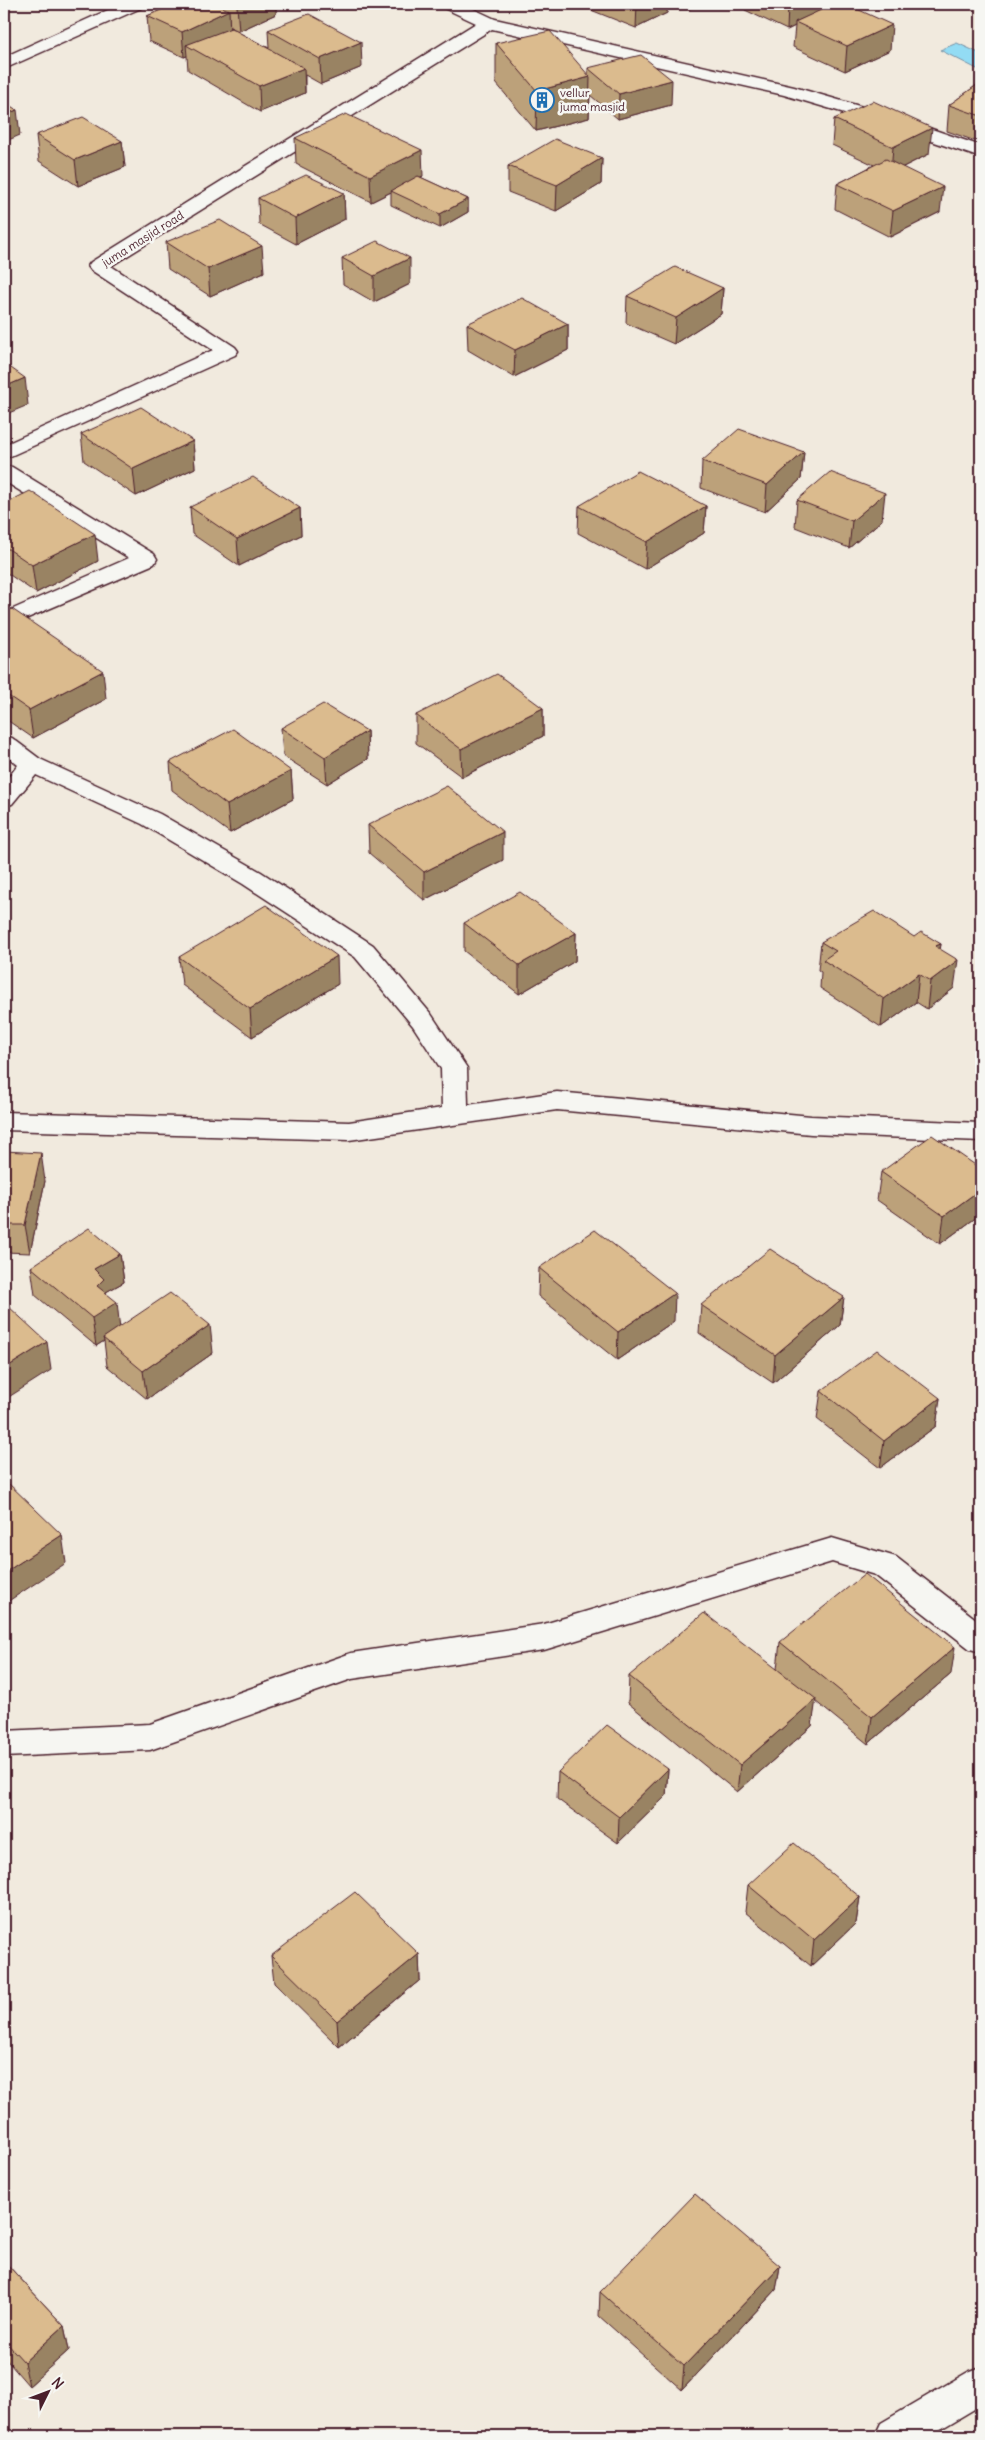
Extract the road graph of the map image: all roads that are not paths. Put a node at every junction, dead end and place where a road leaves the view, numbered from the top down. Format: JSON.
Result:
{"nodes":[{"id":1,"x":135,"y":4,"type":"edge"},
{"id":2,"x":450,"y":4,"type":"edge"},
{"id":3,"x":489,"y":23,"type":"junction"},
{"id":4,"x":4,"y":64,"type":"edge"},
{"id":5,"x":981,"y":152,"type":"edge"},
{"id":6,"x":4,"y":453,"type":"edge"},
{"id":7,"x":4,"y":472,"type":"edge"},
{"id":8,"x":27,"y":486,"type":"junction"},
{"id":9,"x":4,"y":498,"type":"edge"},
{"id":10,"x":4,"y":621,"type":"edge"},
{"id":11,"x":4,"y":743,"type":"edge"},
{"id":12,"x":32,"y":764,"type":"junction"},
{"id":13,"x":4,"y":799,"type":"edge"},
{"id":14,"x":455,"y":1116,"type":"junction"},
{"id":15,"x":4,"y":1121,"type":"edge"},
{"id":16,"x":981,"y":1132,"type":"edge"},
{"id":17,"x":981,"y":1640,"type":"edge"},
{"id":18,"x":4,"y":1744,"type":"edge"},
{"id":19,"x":981,"y":2385,"type":"edge"},
{"id":20,"x":894,"y":2436,"type":"edge"}],
"edges":[{"from":1,"to":4,"type":"street"},
{"from":2,"to":3,"type":"street"},
{"from":3,"to":5,"type":"street"},
{"from":3,"to":6,"type":"street","name":"juma masjid road"},
{"from":7,"to":8,"type":"street"},
{"from":8,"to":9,"type":"street"},
{"from":8,"to":10,"type":"street"},
{"from":11,"to":12,"type":"street"},
{"from":12,"to":13,"type":"street"},
{"from":12,"to":14,"type":"street"},
{"from":14,"to":15,"type":"street"},
{"from":14,"to":16,"type":"street"},
{"from":17,"to":18,"type":"street"},
{"from":19,"to":20,"type":"street"}]}
